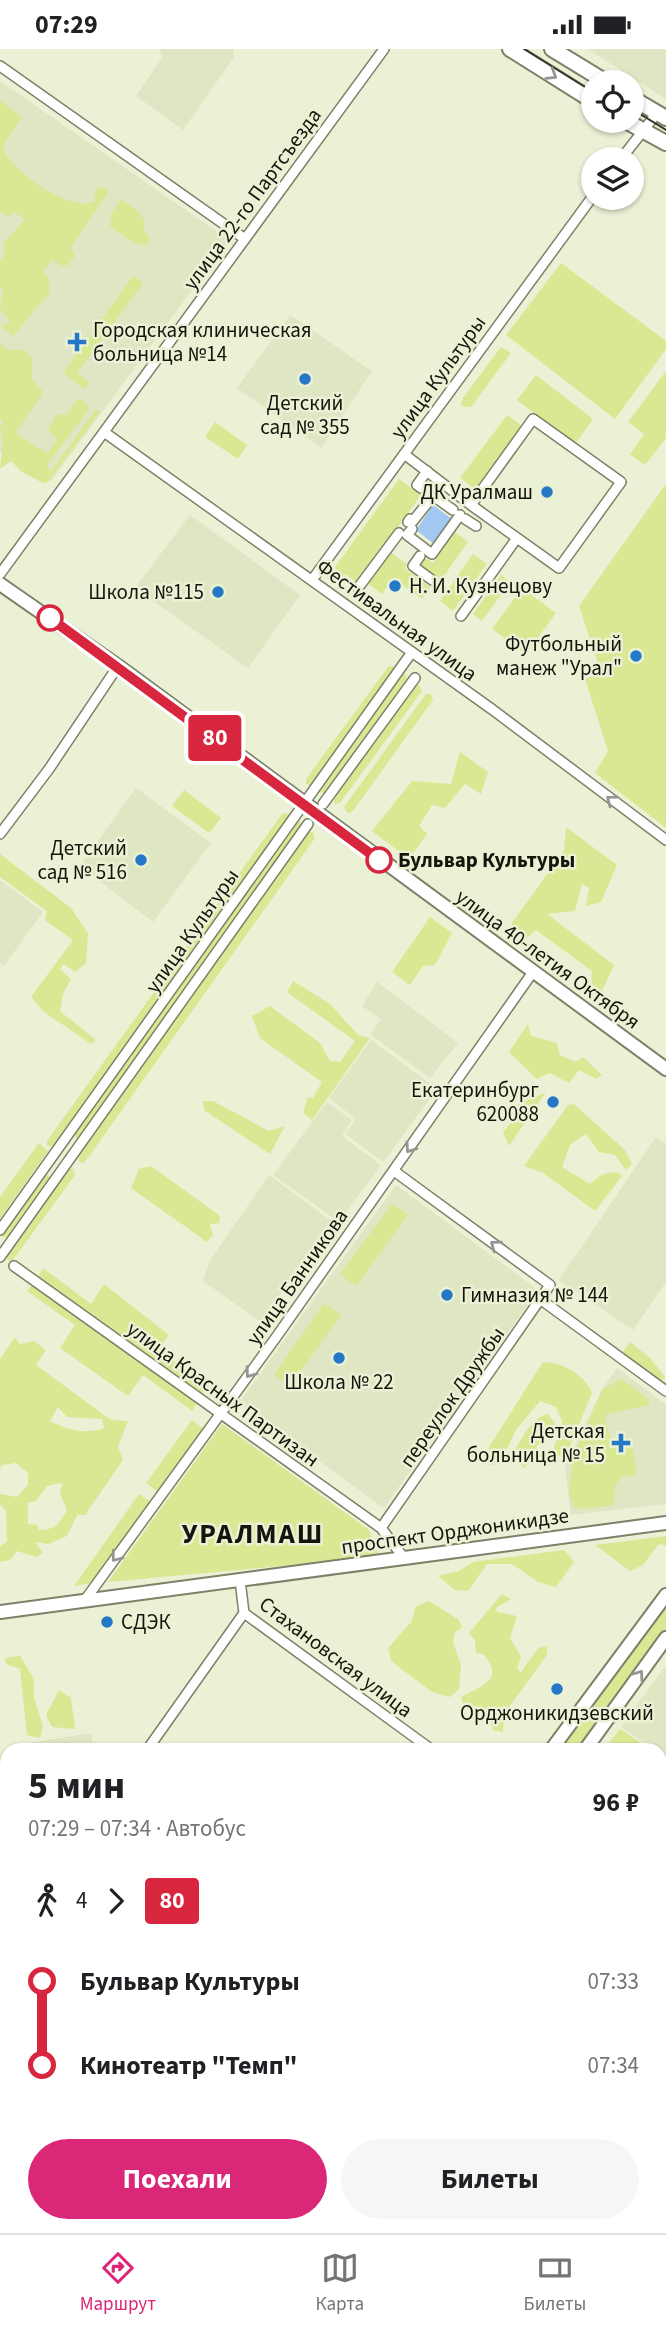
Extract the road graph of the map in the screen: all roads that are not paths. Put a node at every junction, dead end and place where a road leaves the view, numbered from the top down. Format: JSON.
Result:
{"nodes":[{"id":1,"x":384,"y":49,"type":"edge"},
{"id":2,"x":510,"y":49,"type":"edge"},
{"id":3,"x":552,"y":49,"type":"edge"},
{"id":4,"x":0,"y":66,"type":"edge"},
{"id":5,"x":586,"y":70,"type":"edge"},
{"id":6,"x":581,"y":93,"type":"edge"},
{"id":7,"x":644,"y":105,"type":"edge"},
{"id":8,"x":661,"y":115,"type":"edge"},
{"id":9,"x":644,"y":129,"type":"edge"},
{"id":10,"x":644,"y":132,"type":"edge"},
{"id":11,"x":666,"y":143,"type":"edge"},
{"id":12,"x":583,"y":210,"type":"edge"},
{"id":13,"x":245,"y":239,"type":"junction"},
{"id":14,"x":104,"y":432,"type":"junction"},
{"id":15,"x":404,"y":454,"type":"junction"},
{"id":16,"x":427,"y":471,"type":"junction"},
{"id":17,"x":426,"y":491,"type":"junction"},
{"id":18,"x":471,"y":505,"type":"junction"},
{"id":19,"x":459,"y":515,"type":"junction"},
{"id":20,"x":476,"y":526,"type":"dead end"},
{"id":21,"x":407,"y":527,"type":"junction"},
{"id":22,"x":516,"y":540,"type":"junction"},
{"id":23,"x":423,"y":553,"type":"junction"},
{"id":24,"x":0,"y":574,"type":"edge"},
{"id":25,"x":312,"y":580,"type":"junction"},
{"id":26,"x":432,"y":580,"type":"dead end"},
{"id":27,"x":0,"y":584,"type":"edge"},
{"id":28,"x":358,"y":588,"type":"dead end"},
{"id":29,"x":461,"y":616,"type":"dead end"},
{"id":30,"x":412,"y":652,"type":"junction"},
{"id":31,"x":118,"y":666,"type":"junction"},
{"id":32,"x":415,"y":678,"type":"dead end"},
{"id":33,"x":303,"y":804,"type":"junction"},
{"id":34,"x":323,"y":804,"type":"dead end"},
{"id":35,"x":309,"y":824,"type":"dead end"},
{"id":36,"x":0,"y":834,"type":"edge"},
{"id":37,"x":666,"y":840,"type":"edge"},
{"id":38,"x":533,"y":972,"type":"junction"},
{"id":39,"x":666,"y":1069,"type":"edge"},
{"id":40,"x":394,"y":1171,"type":"junction"},
{"id":41,"x":0,"y":1230,"type":"edge"},
{"id":42,"x":0,"y":1257,"type":"edge"},
{"id":43,"x":14,"y":1266,"type":"dead end"},
{"id":44,"x":540,"y":1299,"type":"junction"},
{"id":45,"x":666,"y":1391,"type":"edge"},
{"id":46,"x":221,"y":1414,"type":"junction"},
{"id":47,"x":666,"y":1523,"type":"edge"},
{"id":48,"x":381,"y":1528,"type":"junction"},
{"id":49,"x":404,"y":1558,"type":"junction"},
{"id":50,"x":240,"y":1580,"type":"junction"},
{"id":51,"x":666,"y":1595,"type":"edge"},
{"id":52,"x":86,"y":1601,"type":"junction"},
{"id":53,"x":0,"y":1612,"type":"edge"},
{"id":54,"x":244,"y":1613,"type":"junction"},
{"id":55,"x":666,"y":1638,"type":"edge"},
{"id":56,"x":152,"y":1743,"type":"edge"},
{"id":57,"x":422,"y":1743,"type":"edge"},
{"id":58,"x":556,"y":1743,"type":"edge"},
{"id":59,"x":590,"y":1743,"type":"edge"}],
"edges":[{"from":1,"to":13,"type":"street","name":"улица 22-го Партсъезда"},
{"from":2,"to":6,"type":"main road","one_way":true},
{"from":3,"to":5,"type":"main road"},
{"from":4,"to":13,"type":"street"},
{"from":7,"to":8,"type":"main road"},
{"from":8,"to":9,"type":"street"},
{"from":10,"to":11,"type":"main road"},
{"from":12,"to":15,"type":"street","name":"улица Культуры"},
{"from":13,"to":14,"type":"street","name":"улица 22-го Партсъезда"},
{"from":14,"to":24,"type":"street","name":"улица 22-го Партсъезда"},
{"from":14,"to":25,"type":"street","name":"Фестивальная улица"},
{"from":15,"to":16,"type":"street"},
{"from":15,"to":25,"type":"street","name":"улица Культуры"},
{"from":16,"to":17,"type":"street"},
{"from":16,"to":18,"type":"street"},
{"from":17,"to":19,"type":"street"},
{"from":17,"to":21,"type":"street"},
{"from":18,"to":22,"type":"street"},
{"from":18,"to":22,"type":"street"},
{"from":19,"to":20,"type":"street"},
{"from":19,"to":23,"type":"street"},
{"from":21,"to":23,"type":"street"},
{"from":21,"to":28,"type":"street"},
{"from":22,"to":29,"type":"street"},
{"from":23,"to":26,"type":"street"},
{"from":25,"to":30,"type":"street","name":"Фестивальная улица"},
{"from":27,"to":31,"type":"main road","name":"улица 40-летия Октября"},
{"from":30,"to":33,"type":"street","name":"улица Культуры"},
{"from":37,"to":30,"type":"street","name":"Фестивальная улица","one_way":true},
{"from":31,"to":33,"type":"main road","name":"улица 40-летия Октября"},
{"from":31,"to":36,"type":"street"},
{"from":32,"to":34,"type":"street"},
{"from":33,"to":38,"type":"main road","name":"улица 40-летия Октября"},
{"from":33,"to":41,"type":"street","name":"улица Культуры"},
{"from":35,"to":42,"type":"street","name":"улица Культуры"},
{"from":38,"to":39,"type":"main road","name":"улица 40-летия Октября"},
{"from":38,"to":40,"type":"street","name":"улица Банникова","one_way":true},
{"from":44,"to":40,"type":"street","name":"переулок Дружбы","one_way":true},
{"from":40,"to":46,"type":"street","name":"улица Банникова","one_way":true},
{"from":43,"to":46,"type":"street","name":"улица Красных Партизан"},
{"from":44,"to":45,"type":"street"},
{"from":44,"to":48,"type":"street","name":"переулок Дружбы"},
{"from":46,"to":48,"type":"street","name":"улица Красных Партизан"},
{"from":46,"to":52,"type":"street","name":"улица Банникова","one_way":true},
{"from":47,"to":49,"type":"main road","name":"проспект Орджоникидзе"},
{"from":48,"to":49,"type":"street","name":"улица Красных Партизан"},
{"from":49,"to":50,"type":"main road","name":"проспект Орджоникидзе"},
{"from":50,"to":52,"type":"main road","name":"проспект Орджоникидзе"},
{"from":50,"to":54,"type":"street","name":"Стахановская улица"},
{"from":51,"to":58,"type":"main road"},
{"from":52,"to":53,"type":"main road","name":"проспект Орджоникидзе"},
{"from":54,"to":56,"type":"street"},
{"from":54,"to":57,"type":"street","name":"Стахановская улица"},
{"from":59,"to":55,"type":"main road","one_way":true}]}
